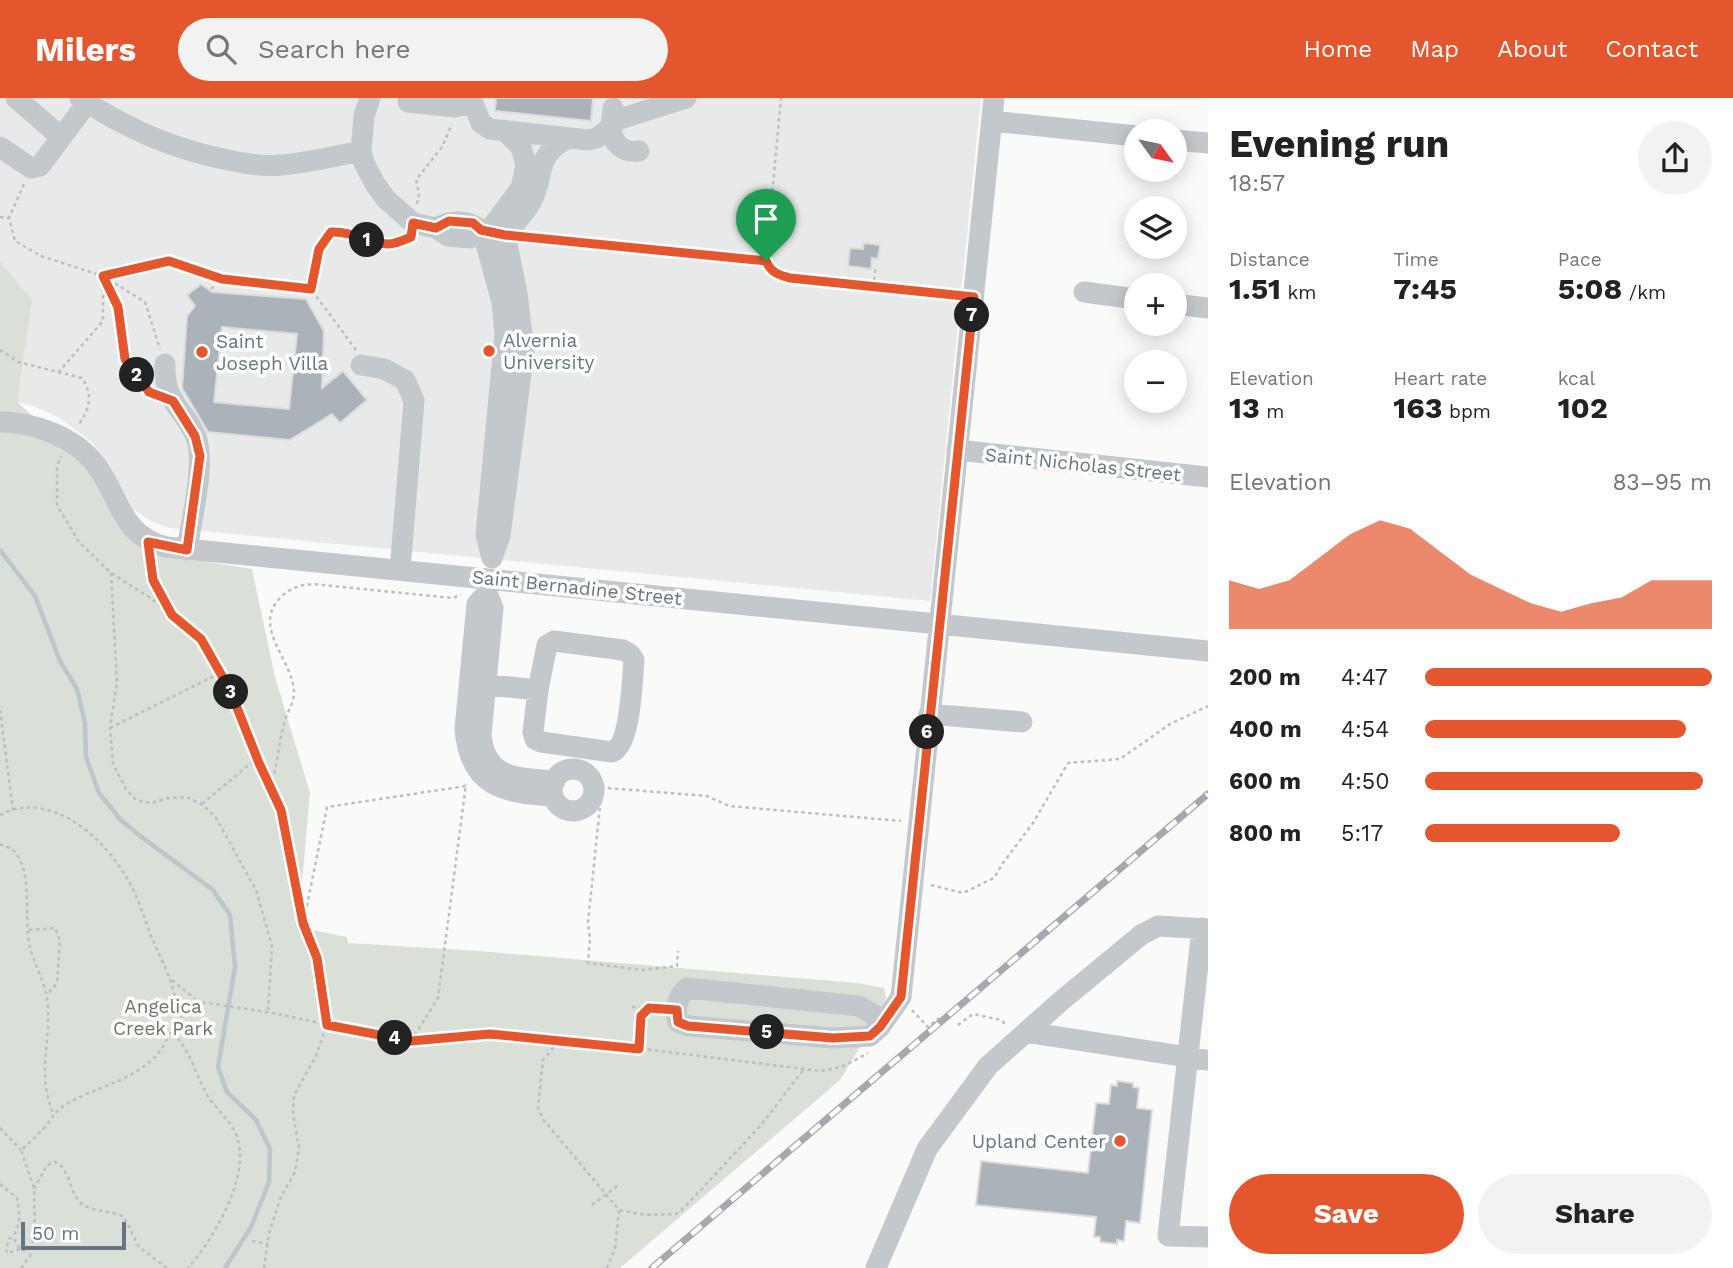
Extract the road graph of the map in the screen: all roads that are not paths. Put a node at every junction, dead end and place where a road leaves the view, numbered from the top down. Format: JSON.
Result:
{"nodes":[{"id":1,"x":16,"y":98,"type":"edge"},
{"id":2,"x":370,"y":98,"type":"edge"},
{"id":3,"x":686,"y":98,"type":"edge"},
{"id":4,"x":994,"y":98,"type":"edge"},
{"id":5,"x":84,"y":100,"type":"edge"},
{"id":6,"x":408,"y":102,"type":"dead end"},
{"id":7,"x":466,"y":103,"type":"edge"},
{"id":8,"x":612,"y":117,"type":"junction"},
{"id":9,"x":992,"y":121,"type":"junction"},
{"id":10,"x":504,"y":130,"type":"junction"},
{"id":11,"x":1124,"y":135,"type":"edge"},
{"id":12,"x":61,"y":137,"type":"junction"},
{"id":13,"x":568,"y":138,"type":"junction"},
{"id":14,"x":1187,"y":141,"type":"edge"},
{"id":15,"x":1208,"y":143,"type":"edge"},
{"id":16,"x":0,"y":147,"type":"edge"},
{"id":17,"x":361,"y":150,"type":"junction"},
{"id":18,"x":639,"y":151,"type":"dead end"},
{"id":19,"x":533,"y":165,"type":"junction"},
{"id":20,"x":491,"y":232,"type":"junction"},
{"id":21,"x":1084,"y":292,"type":"dead end"},
{"id":22,"x":1124,"y":297,"type":"edge"},
{"id":23,"x":1187,"y":306,"type":"edge"},
{"id":24,"x":1208,"y":308,"type":"edge"},
{"id":25,"x":358,"y":357,"type":"road end"},
{"id":26,"x":165,"y":364,"type":"road end"},
{"id":27,"x":0,"y":422,"type":"edge"},
{"id":28,"x":957,"y":450,"type":"junction"},
{"id":29,"x":1208,"y":477,"type":"edge"},
{"id":30,"x":187,"y":550,"type":"junction"},
{"id":31,"x":400,"y":570,"type":"junction"},
{"id":32,"x":490,"y":577,"type":"junction"},
{"id":33,"x":939,"y":623,"type":"junction"},
{"id":34,"x":1208,"y":651,"type":"edge"},
{"id":35,"x":477,"y":684,"type":"junction"},
{"id":36,"x":538,"y":690,"type":"junction"},
{"id":37,"x":929,"y":714,"type":"junction"},
{"id":38,"x":1021,"y":722,"type":"dead end"},
{"id":39,"x":578,"y":747,"type":"junction"},
{"id":40,"x":575,"y":769,"type":"junction"},
{"id":41,"x":554,"y":788,"type":"junction"},
{"id":42,"x":1205,"y":929,"type":"edge"},
{"id":43,"x":880,"y":1027,"type":"junction"},
{"id":44,"x":1022,"y":1035,"type":"junction"},
{"id":45,"x":1187,"y":1057,"type":"junction"},
{"id":46,"x":1208,"y":1060,"type":"edge"},
{"id":47,"x":1208,"y":1237,"type":"edge"},
{"id":48,"x":877,"y":1268,"type":"edge"}],
"edges":[{"from":1,"to":12,"type":"street"},
{"from":2,"to":17,"type":"street"},
{"from":3,"to":8,"type":"street"},
{"from":4,"to":9,"type":"street"},
{"from":5,"to":12,"type":"street"},
{"from":5,"to":17,"type":"street"},
{"from":6,"to":7,"type":"street"},
{"from":7,"to":10,"type":"street"},
{"from":8,"to":13,"type":"street"},
{"from":8,"to":18,"type":"street"},
{"from":9,"to":11,"type":"street"},
{"from":9,"to":28,"type":"street"},
{"from":10,"to":13,"type":"street"},
{"from":10,"to":19,"type":"street"},
{"from":12,"to":16,"type":"street"},
{"from":13,"to":19,"type":"street"},
{"from":14,"to":15,"type":"street"},
{"from":17,"to":20,"type":"street"},
{"from":19,"to":20,"type":"street"},
{"from":20,"to":32,"type":"street"},
{"from":21,"to":22,"type":"street"},
{"from":23,"to":24,"type":"street"},
{"from":25,"to":31,"type":"street"},
{"from":26,"to":30,"type":"street"},
{"from":27,"to":30,"type":"street","name":"Saint Bernadine Street"},
{"from":28,"to":29,"type":"street","name":"Saint Nicholas Street"},
{"from":28,"to":33,"type":"street"},
{"from":30,"to":31,"type":"street","name":"Saint Bernadine Street"},
{"from":31,"to":32,"type":"street","name":"Saint Bernadine Street"},
{"from":32,"to":33,"type":"street","name":"Saint Bernadine Street"},
{"from":32,"to":35,"type":"street"},
{"from":33,"to":34,"type":"street","name":"Saint Bernadine Street"},
{"from":33,"to":37,"type":"street"},
{"from":35,"to":36,"type":"street"},
{"from":35,"to":41,"type":"street"},
{"from":36,"to":39,"type":"street"},
{"from":36,"to":39,"type":"street"},
{"from":37,"to":38,"type":"street"},
{"from":37,"to":43,"type":"street"},
{"from":39,"to":40,"type":"street"},
{"from":40,"to":41,"type":"street"},
{"from":40,"to":41,"type":"street"},
{"from":42,"to":44,"type":"street"},
{"from":42,"to":45,"type":"street"},
{"from":43,"to":43,"type":"street"},
{"from":44,"to":45,"type":"street"},
{"from":44,"to":48,"type":"street"},
{"from":45,"to":46,"type":"street"},
{"from":45,"to":47,"type":"street"}]}
